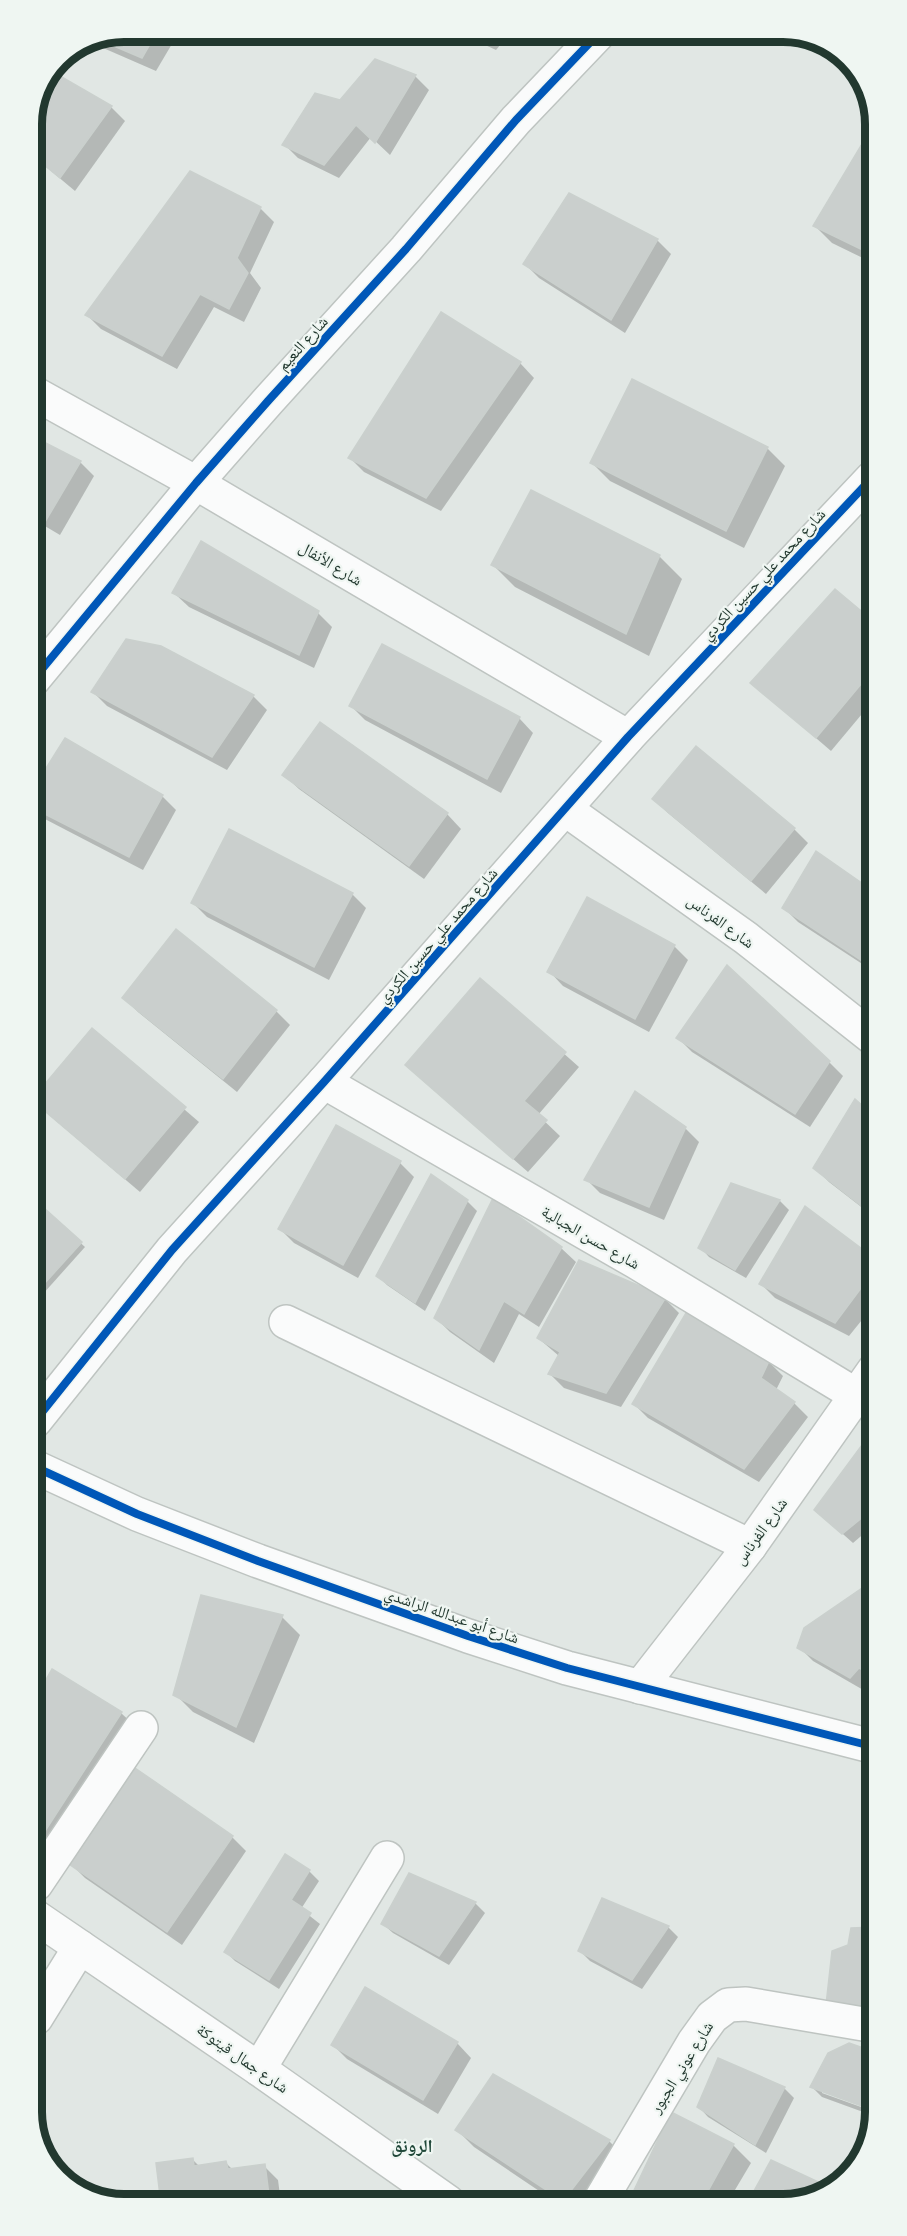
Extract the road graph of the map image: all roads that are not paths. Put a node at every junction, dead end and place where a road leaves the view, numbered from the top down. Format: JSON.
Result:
{"nodes":[{"id":1,"x":590,"y":42,"type":"edge"},
{"id":2,"x":42,"y":398,"type":"edge"},
{"id":3,"x":196,"y":483,"type":"junction"},
{"id":4,"x":865,"y":485,"type":"edge"},
{"id":5,"x":42,"y":669,"type":"edge"},
{"id":6,"x":628,"y":737,"type":"junction"},
{"id":7,"x":566,"y":809,"type":"junction"},
{"id":8,"x":865,"y":1032,"type":"edge"},
{"id":9,"x":324,"y":1082,"type":"junction"},
{"id":10,"x":286,"y":1322,"type":"dead end"},
{"id":11,"x":865,"y":1383,"type":"edge"},
{"id":12,"x":42,"y":1411,"type":"edge"},
{"id":13,"x":42,"y":1470,"type":"edge"},
{"id":14,"x":750,"y":1546,"type":"junction"},
{"id":15,"x":640,"y":1687,"type":"junction"},
{"id":16,"x":141,"y":1728,"type":"dead end"},
{"id":17,"x":865,"y":1744,"type":"edge"},
{"id":18,"x":387,"y":1858,"type":"dead end"},
{"id":19,"x":42,"y":1875,"type":"edge"},
{"id":20,"x":42,"y":1921,"type":"edge"},
{"id":21,"x":80,"y":1947,"type":"junction"},
{"id":22,"x":42,"y":2008,"type":"edge"},
{"id":23,"x":865,"y":2024,"type":"edge"},
{"id":24,"x":259,"y":2069,"type":"junction"},
{"id":25,"x":437,"y":2194,"type":"edge"},
{"id":26,"x":604,"y":2194,"type":"edge"}],
"edges":[{"from":1,"to":3,"type":"street","name":"شارع النعيم"},
{"from":2,"to":3,"type":"street","name":"شارع الأنفال"},
{"from":3,"to":5,"type":"street","name":"شارع النعيم"},
{"from":3,"to":6,"type":"street","name":"شارع الأنفال"},
{"from":4,"to":6,"type":"street","name":"شارع محمد علي حسين الكردي"},
{"from":6,"to":7,"type":"street","name":"شارع محمد علي حسين الكردي"},
{"from":7,"to":8,"type":"street","name":"شارع الفرناس"},
{"from":7,"to":9,"type":"street","name":"شارع محمد علي حسين الكردي"},
{"from":9,"to":11,"type":"street","name":"شارع حسن الجبالية"},
{"from":9,"to":12,"type":"street","name":"شارع محمد علي حسين الكردي"},
{"from":10,"to":14,"type":"street"},
{"from":11,"to":14,"type":"street","name":"شارع الفرناس"},
{"from":13,"to":15,"type":"street","name":"شارع أبو عبدالله الراشدي"},
{"from":14,"to":15,"type":"street","name":"شارع الفرناس"},
{"from":15,"to":17,"type":"street","name":"شارع أبو عبدالله الراشدي"},
{"from":16,"to":19,"type":"street"},
{"from":18,"to":24,"type":"street"},
{"from":20,"to":21,"type":"street","name":"شارع جمال قيتوكة"},
{"from":21,"to":22,"type":"street"},
{"from":21,"to":24,"type":"street","name":"شارع جمال قيتوكة"},
{"from":23,"to":26,"type":"street","name":"شارع عوني الجبور"},
{"from":24,"to":25,"type":"street","name":"شارع جمال قيتوكة"}]}
